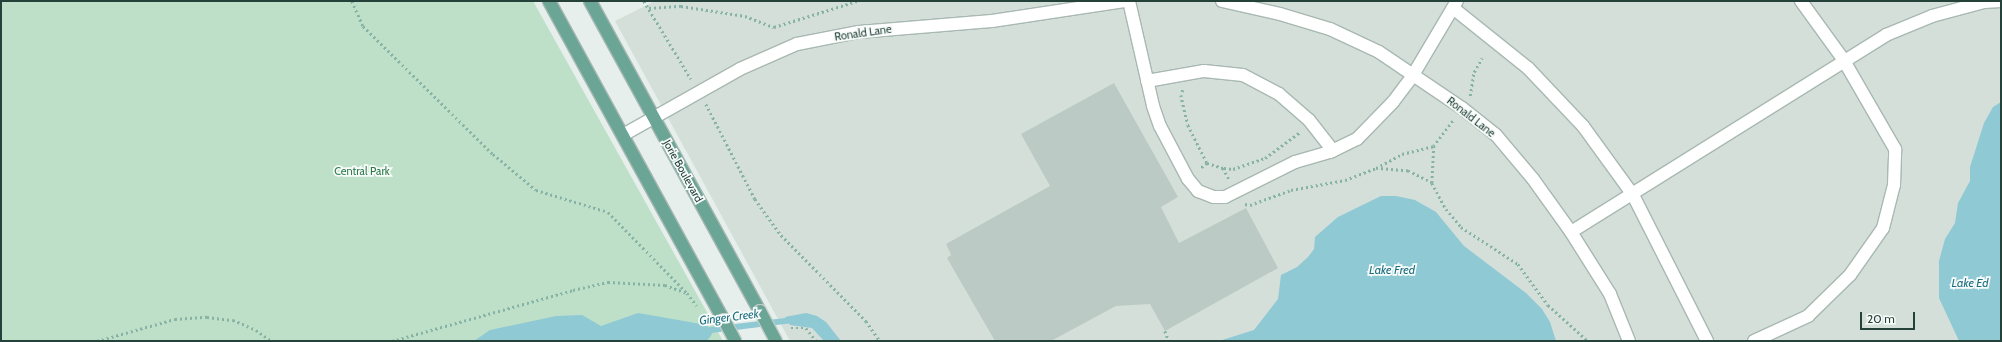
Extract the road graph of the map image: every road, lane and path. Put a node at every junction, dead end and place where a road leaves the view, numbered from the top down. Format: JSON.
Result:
{"nodes":[{"id":1,"x":352,"y":1,"type":"edge"},
{"id":2,"x":550,"y":1,"type":"edge"},
{"id":3,"x":590,"y":1,"type":"edge"},
{"id":4,"x":644,"y":1,"type":"edge"},
{"id":5,"x":856,"y":1,"type":"edge"},
{"id":6,"x":1125,"y":1,"type":"edge"},
{"id":7,"x":1129,"y":1,"type":"edge"},
{"id":8,"x":1222,"y":1,"type":"edge"},
{"id":9,"x":1801,"y":1,"type":"edge"},
{"id":10,"x":2001,"y":1,"type":"edge"},
{"id":11,"x":1455,"y":4,"type":"edge"},
{"id":12,"x":648,"y":8,"type":"junction"},
{"id":13,"x":1482,"y":58,"type":"dead end"},
{"id":14,"x":1843,"y":60,"type":"junction"},
{"id":15,"x":1414,"y":75,"type":"junction"},
{"id":16,"x":1147,"y":82,"type":"junction"},
{"id":17,"x":1184,"y":85,"type":"dead end"},
{"id":18,"x":698,"y":92,"type":"junction"},
{"id":19,"x":1468,"y":100,"type":"dead end"},
{"id":20,"x":655,"y":118,"type":"junction"},
{"id":21,"x":1453,"y":121,"type":"dead end"},
{"id":22,"x":1302,"y":129,"type":"dead end"},
{"id":23,"x":623,"y":135,"type":"junction"},
{"id":24,"x":1434,"y":146,"type":"junction"},
{"id":25,"x":1333,"y":151,"type":"junction"},
{"id":26,"x":1208,"y":163,"type":"junction"},
{"id":27,"x":1223,"y":168,"type":"junction"},
{"id":28,"x":1376,"y":168,"type":"junction"},
{"id":29,"x":1188,"y":179,"type":"junction"},
{"id":30,"x":1432,"y":183,"type":"junction"},
{"id":31,"x":1235,"y":192,"type":"junction"},
{"id":32,"x":1633,"y":195,"type":"junction"},
{"id":33,"x":1572,"y":232,"type":"junction"},
{"id":34,"x":687,"y":293,"type":"junction"},
{"id":35,"x":701,"y":310,"type":"dead end"},
{"id":36,"x":791,"y":328,"type":"dead end"},
{"id":37,"x":1165,"y":331,"type":"dead end"},
{"id":38,"x":97,"y":341,"type":"edge"},
{"id":39,"x":272,"y":341,"type":"edge"},
{"id":40,"x":392,"y":341,"type":"edge"},
{"id":41,"x":735,"y":341,"type":"edge"},
{"id":42,"x":776,"y":341,"type":"edge"},
{"id":43,"x":816,"y":341,"type":"edge"},
{"id":44,"x":880,"y":341,"type":"edge"},
{"id":45,"x":1169,"y":341,"type":"edge"},
{"id":46,"x":1588,"y":341,"type":"edge"},
{"id":47,"x":1629,"y":341,"type":"edge"},
{"id":48,"x":1707,"y":341,"type":"edge"},
{"id":49,"x":1754,"y":341,"type":"edge"}],
"edges":[{"from":1,"to":34,"type":"path"},
{"from":2,"to":23,"type":"main road"},
{"from":3,"to":20,"type":"main road","name":"Jorie Boulevard"},
{"from":4,"to":12,"type":"path"},
{"from":5,"to":12,"type":"path"},
{"from":6,"to":18,"type":"street","name":"Ronald Lane"},
{"from":7,"to":16,"type":"street"},
{"from":8,"to":15,"type":"street","name":"Ronald Lane"},
{"from":9,"to":14,"type":"street"},
{"from":10,"to":14,"type":"street"},
{"from":11,"to":15,"type":"street"},
{"from":11,"to":32,"type":"street"},
{"from":12,"to":18,"type":"path"},
{"from":13,"to":19,"type":"path"},
{"from":14,"to":32,"type":"street"},
{"from":14,"to":49,"type":"street"},
{"from":15,"to":25,"type":"street"},
{"from":15,"to":33,"type":"street","name":"Ronald Lane"},
{"from":16,"to":25,"type":"street"},
{"from":16,"to":29,"type":"street"},
{"from":17,"to":26,"type":"path"},
{"from":18,"to":20,"type":"street","name":"Ronald Lane"},
{"from":18,"to":44,"type":"path"},
{"from":20,"to":23,"type":"street","name":"Ronald Lane"},
{"from":20,"to":42,"type":"main road","name":"Jorie Boulevard","bridge":true},
{"from":21,"to":24,"type":"path"},
{"from":22,"to":27,"type":"path"},
{"from":23,"to":41,"type":"main road","bridge":true},
{"from":24,"to":28,"type":"path"},
{"from":24,"to":30,"type":"path"},
{"from":25,"to":31,"type":"street"},
{"from":26,"to":27,"type":"path"},
{"from":26,"to":29,"type":"path"},
{"from":27,"to":31,"type":"path"},
{"from":28,"to":30,"type":"path"},
{"from":28,"to":31,"type":"path"},
{"from":29,"to":31,"type":"street"},
{"from":30,"to":46,"type":"path"},
{"from":32,"to":33,"type":"street"},
{"from":32,"to":48,"type":"street"},
{"from":33,"to":47,"type":"street","name":"Ronald Lane"},
{"from":34,"to":35,"type":"path"},
{"from":34,"to":40,"type":"path"},
{"from":36,"to":43,"type":"path"},
{"from":37,"to":45,"type":"path"},
{"from":38,"to":39,"type":"path"}]}
